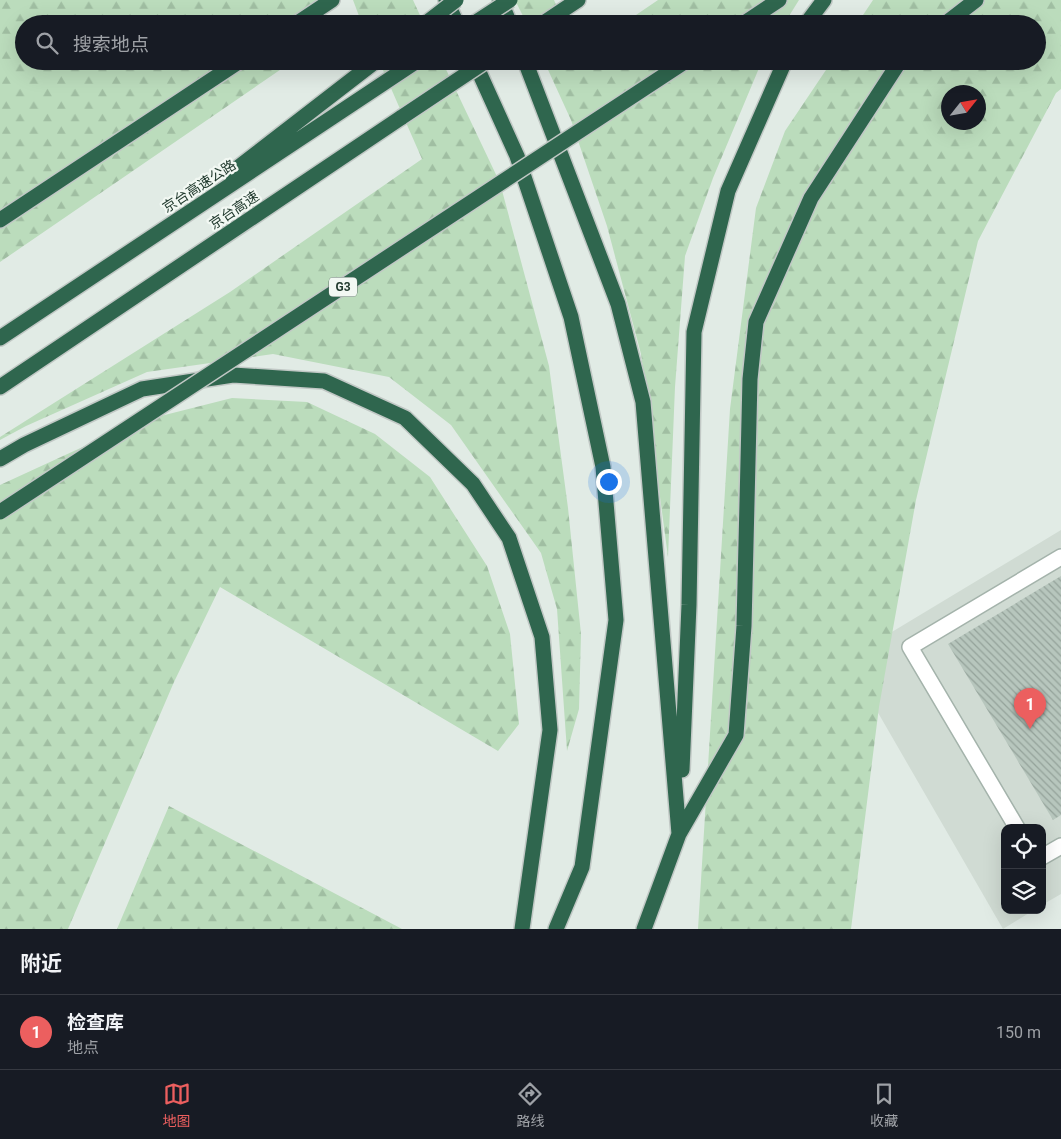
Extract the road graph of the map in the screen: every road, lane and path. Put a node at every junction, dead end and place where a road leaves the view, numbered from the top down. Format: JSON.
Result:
{"nodes":[{"id":1,"x":332,"y":0,"type":"edge"},
{"id":2,"x":446,"y":0,"type":"edge"},
{"id":3,"x":456,"y":0,"type":"edge"},
{"id":4,"x":500,"y":0,"type":"edge"},
{"id":5,"x":510,"y":0,"type":"edge"},
{"id":6,"x":578,"y":0,"type":"edge"},
{"id":7,"x":779,"y":0,"type":"edge"},
{"id":8,"x":824,"y":0,"type":"edge"},
{"id":9,"x":976,"y":0,"type":"edge"},
{"id":10,"x":310,"y":15,"type":"edge"},
{"id":11,"x":437,"y":15,"type":"edge"},
{"id":12,"x":453,"y":15,"type":"edge"},
{"id":13,"x":488,"y":15,"type":"edge"},
{"id":14,"x":506,"y":15,"type":"edge"},
{"id":15,"x":556,"y":15,"type":"edge"},
{"id":16,"x":756,"y":15,"type":"edge"},
{"id":17,"x":813,"y":15,"type":"edge"},
{"id":18,"x":957,"y":15,"type":"edge"},
{"id":19,"x":226,"y":70,"type":"edge"},
{"id":20,"x":365,"y":70,"type":"edge"},
{"id":21,"x":404,"y":70,"type":"edge"},
{"id":22,"x":472,"y":70,"type":"edge"},
{"id":23,"x":478,"y":70,"type":"edge"},
{"id":24,"x":528,"y":70,"type":"edge"},
{"id":25,"x":672,"y":70,"type":"edge"},
{"id":26,"x":781,"y":70,"type":"edge"},
{"id":27,"x":894,"y":70,"type":"edge"},
{"id":28,"x":0,"y":220,"type":"edge"},
{"id":29,"x":131,"y":250,"type":"junction"},
{"id":30,"x":0,"y":338,"type":"edge"},
{"id":31,"x":0,"y":387,"type":"edge"},
{"id":32,"x":0,"y":459,"type":"edge"},
{"id":33,"x":0,"y":512,"type":"edge"},
{"id":34,"x":1061,"y":557,"type":"edge"},
{"id":35,"x":1015,"y":824,"type":"edge"},
{"id":36,"x":679,"y":834,"type":"junction"},
{"id":37,"x":1061,"y":846,"type":"edge"},
{"id":38,"x":1046,"y":855,"type":"edge"},
{"id":39,"x":522,"y":929,"type":"edge"},
{"id":40,"x":556,"y":929,"type":"edge"},
{"id":41,"x":644,"y":929,"type":"edge"}],
"edges":[{"from":1,"to":10,"type":"highway"},
{"from":2,"to":12,"type":"highway"},
{"from":3,"to":11,"type":"highway","bridge":true},
{"from":4,"to":14,"type":"highway"},
{"from":5,"to":13,"type":"highway","bridge":true},
{"from":6,"to":15,"type":"highway"},
{"from":7,"to":16,"type":"highway"},
{"from":8,"to":17,"type":"highway"},
{"from":9,"to":18,"type":"highway"},
{"from":19,"to":28,"type":"highway"},
{"from":20,"to":29,"type":"highway"},
{"from":21,"to":29,"type":"highway","name":"京台高速公路"},
{"from":22,"to":31,"type":"highway","name":"京台高速","bridge":true},
{"from":23,"to":40,"type":"highway"},
{"from":24,"to":36,"type":"highway"},
{"from":25,"to":33,"type":"highway","number":"G3","bridge":true},
{"from":26,"to":36,"type":"highway"},
{"from":27,"to":36,"type":"highway"},
{"from":29,"to":30,"type":"highway","name":"京台高速公路"},
{"from":32,"to":39,"type":"highway"},
{"from":34,"to":35,"type":"lane"},
{"from":36,"to":41,"type":"highway"},
{"from":37,"to":38,"type":"lane"}]}
